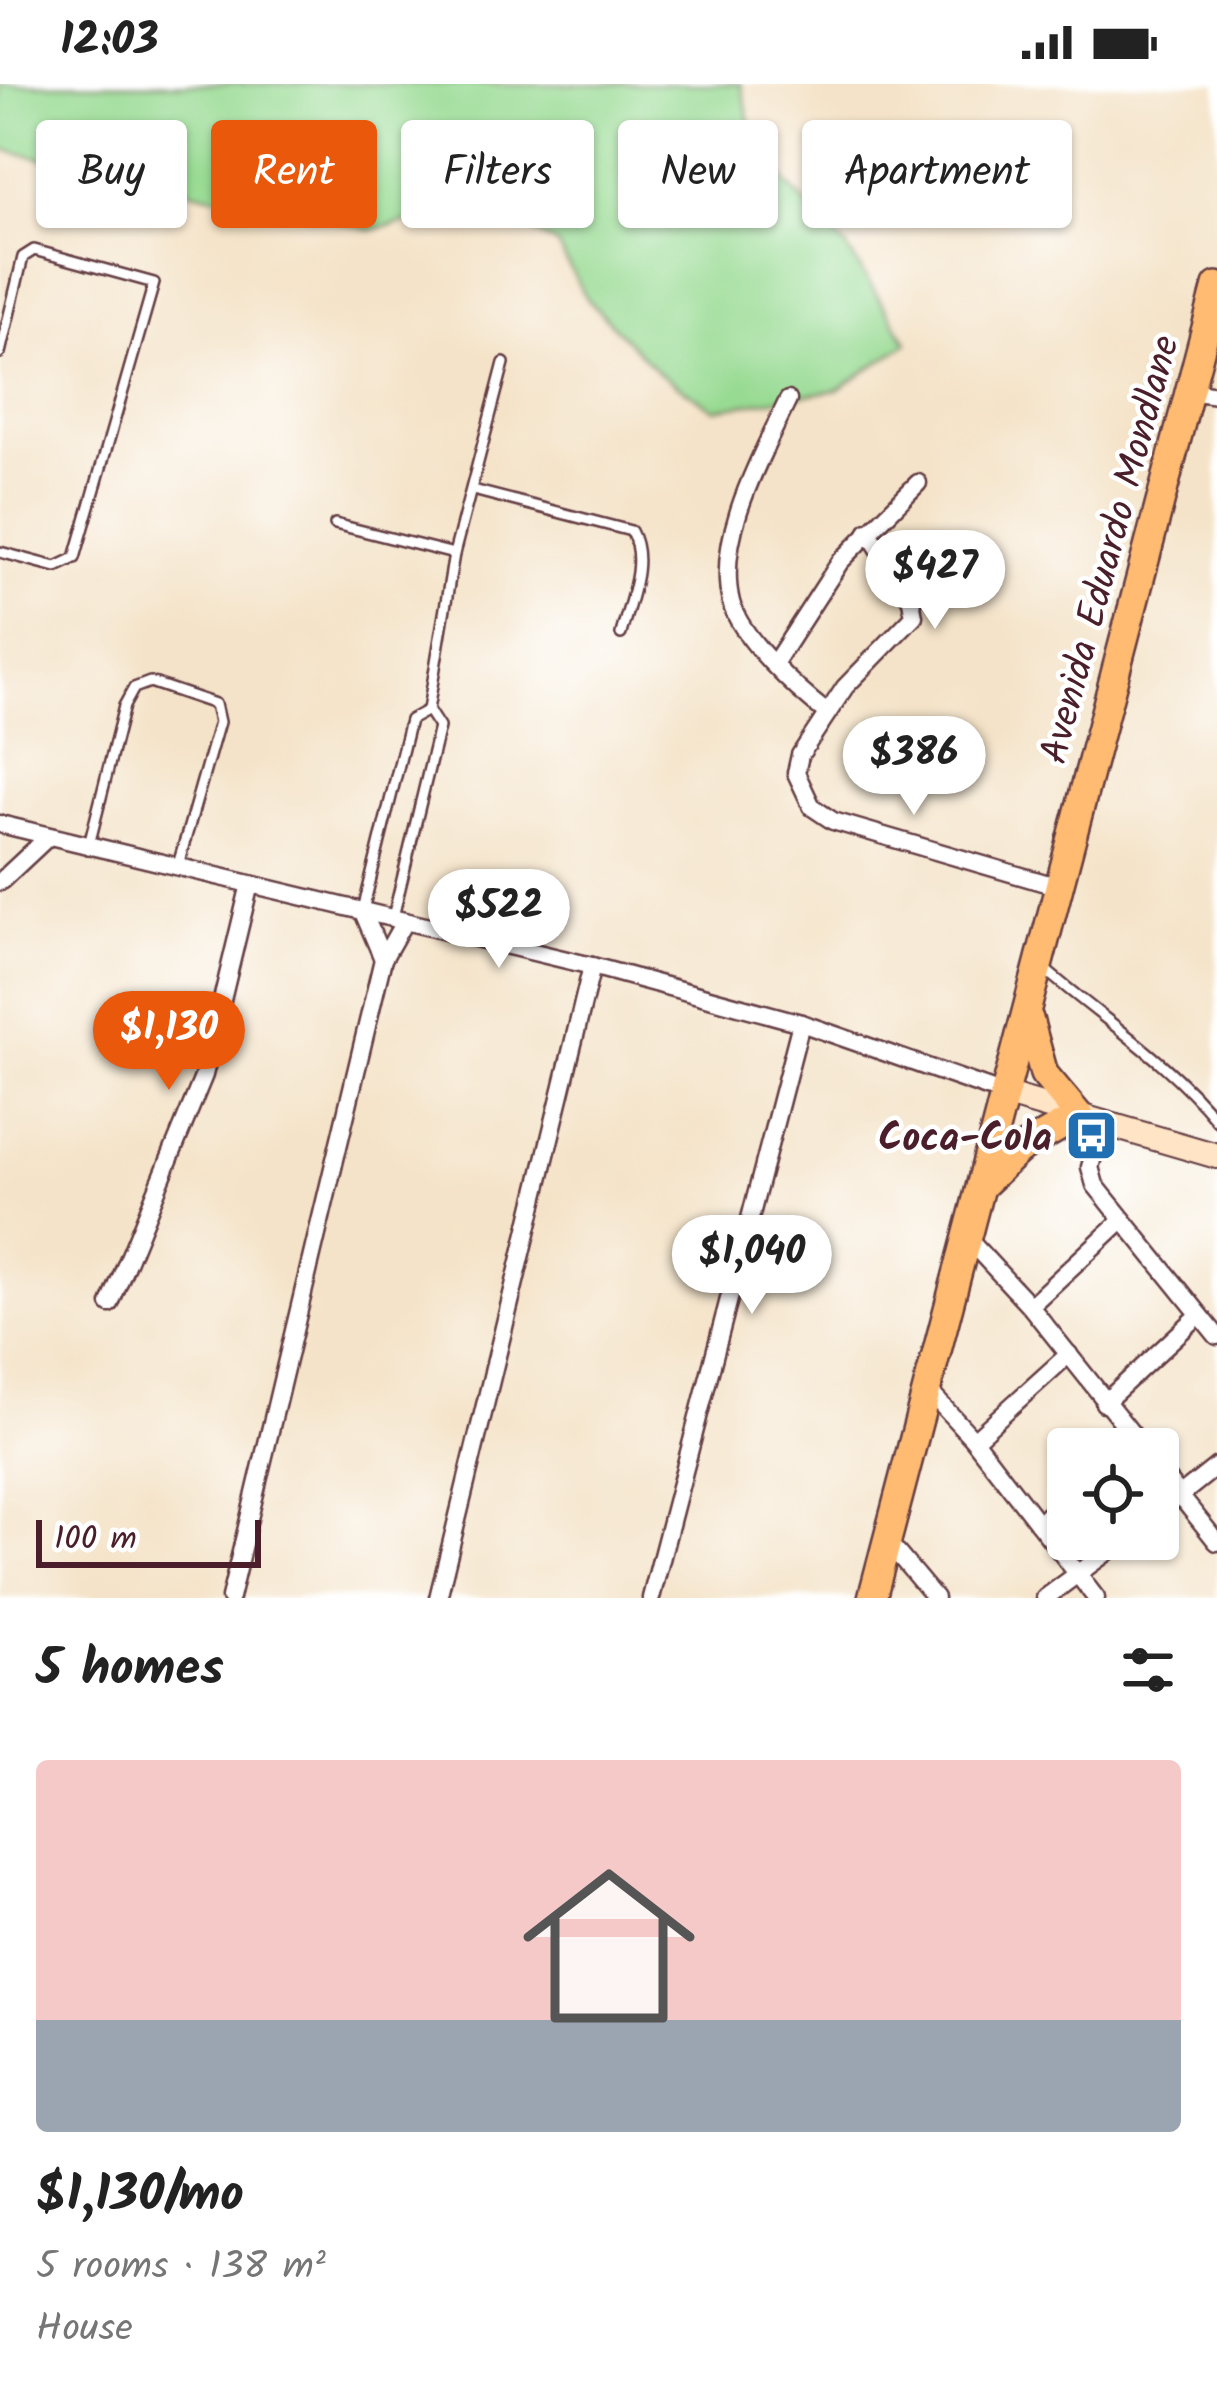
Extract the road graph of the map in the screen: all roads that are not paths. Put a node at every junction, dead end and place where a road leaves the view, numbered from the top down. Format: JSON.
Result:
{"nodes":[{"id":1,"x":1217,"y":286,"type":"edge"},
{"id":2,"x":0,"y":353,"type":"edge"},
{"id":3,"x":504,"y":363,"type":"dead end"},
{"id":4,"x":1203,"y":393,"type":"edge"},
{"id":5,"x":788,"y":400,"type":"dead end"},
{"id":6,"x":917,"y":483,"type":"dead end"},
{"id":7,"x":473,"y":490,"type":"junction"},
{"id":8,"x":335,"y":524,"type":"dead end"},
{"id":9,"x":868,"y":531,"type":"junction"},
{"id":10,"x":0,"y":552,"type":"edge"},
{"id":11,"x":454,"y":554,"type":"junction"},
{"id":12,"x":621,"y":634,"type":"dead end"},
{"id":13,"x":773,"y":664,"type":"junction"},
{"id":14,"x":428,"y":710,"type":"junction"},
{"id":15,"x":827,"y":712,"type":"junction"},
{"id":16,"x":0,"y":824,"type":"edge"},
{"id":17,"x":47,"y":838,"type":"junction"},
{"id":18,"x":88,"y":849,"type":"junction"},
{"id":19,"x":176,"y":871,"type":"junction"},
{"id":20,"x":0,"y":882,"type":"edge"},
{"id":21,"x":1060,"y":887,"type":"junction"},
{"id":22,"x":249,"y":888,"type":"junction"},
{"id":23,"x":363,"y":912,"type":"junction"},
{"id":24,"x":398,"y":921,"type":"junction"},
{"id":25,"x":382,"y":959,"type":"junction"},
{"id":26,"x":592,"y":966,"type":"junction"},
{"id":27,"x":1040,"y":966,"type":"junction"},
{"id":28,"x":1028,"y":1015,"type":"junction"},
{"id":29,"x":801,"y":1023,"type":"junction"},
{"id":30,"x":1007,"y":1095,"type":"junction"},
{"id":31,"x":1087,"y":1120,"type":"junction"},
{"id":32,"x":1217,"y":1121,"type":"edge"},
{"id":33,"x":1217,"y":1156,"type":"edge"},
{"id":34,"x":982,"y":1185,"type":"junction"},
{"id":35,"x":1123,"y":1220,"type":"junction"},
{"id":36,"x":966,"y":1237,"type":"junction"},
{"id":37,"x":110,"y":1304,"type":"dead end"},
{"id":38,"x":1030,"y":1306,"type":"junction"},
{"id":39,"x":1199,"y":1315,"type":"junction"},
{"id":40,"x":1217,"y":1336,"type":"edge"},
{"id":41,"x":1070,"y":1354,"type":"junction"},
{"id":42,"x":926,"y":1388,"type":"junction"},
{"id":43,"x":1104,"y":1403,"type":"junction"},
{"id":44,"x":1123,"y":1428,"type":"edge"},
{"id":45,"x":974,"y":1440,"type":"junction"},
{"id":46,"x":1217,"y":1466,"type":"edge"},
{"id":47,"x":1180,"y":1496,"type":"joint"},
{"id":48,"x":1047,"y":1516,"type":"edge"},
{"id":49,"x":1038,"y":1523,"type":"junction"},
{"id":50,"x":888,"y":1542,"type":"junction"},
{"id":51,"x":1217,"y":1542,"type":"edge"},
{"id":52,"x":1097,"y":1560,"type":"edge"},
{"id":53,"x":1078,"y":1575,"type":"junction"},
{"id":54,"x":230,"y":1598,"type":"edge"},
{"id":55,"x":438,"y":1598,"type":"edge"},
{"id":56,"x":651,"y":1598,"type":"edge"},
{"id":57,"x":872,"y":1598,"type":"edge"},
{"id":58,"x":934,"y":1598,"type":"edge"},
{"id":59,"x":1046,"y":1598,"type":"edge"},
{"id":60,"x":1096,"y":1598,"type":"edge"}],
"edges":[{"from":1,"to":4,"type":"main road","name":"Avenida Eduardo Mondlane"},
{"from":2,"to":10,"type":"lane"},
{"from":3,"to":7,"type":"lane"},
{"from":4,"to":21,"type":"main road","name":"Avenida Eduardo Mondlane"},
{"from":5,"to":13,"type":"street"},
{"from":6,"to":9,"type":"street"},
{"from":7,"to":11,"type":"lane"},
{"from":7,"to":12,"type":"lane"},
{"from":8,"to":11,"type":"lane"},
{"from":9,"to":13,"type":"street"},
{"from":9,"to":15,"type":"street"},
{"from":11,"to":14,"type":"lane"},
{"from":13,"to":15,"type":"street"},
{"from":14,"to":23,"type":"lane"},
{"from":14,"to":24,"type":"lane"},
{"from":15,"to":21,"type":"street"},
{"from":16,"to":17,"type":"street"},
{"from":17,"to":18,"type":"street"},
{"from":17,"to":20,"type":"street"},
{"from":18,"to":19,"type":"street"},
{"from":18,"to":19,"type":"lane"},
{"from":19,"to":22,"type":"street"},
{"from":21,"to":27,"type":"main road","name":"Avenida Eduardo Mondlane"},
{"from":22,"to":23,"type":"street"},
{"from":22,"to":37,"type":"street"},
{"from":23,"to":24,"type":"street"},
{"from":23,"to":25,"type":"street"},
{"from":24,"to":25,"type":"street"},
{"from":24,"to":26,"type":"street"},
{"from":25,"to":54,"type":"street"},
{"from":26,"to":29,"type":"street"},
{"from":26,"to":55,"type":"street"},
{"from":27,"to":28,"type":"main road","name":"Avenida Eduardo Mondlane"},
{"from":27,"to":32,"type":"lane"},
{"from":28,"to":30,"type":"main road","name":"Avenida Eduardo Mondlane"},
{"from":28,"to":31,"type":"main road"},
{"from":29,"to":30,"type":"street"},
{"from":29,"to":56,"type":"street"},
{"from":30,"to":31,"type":"main road"},
{"from":30,"to":34,"type":"main road","name":"Avenida Eduardo Mondlane"},
{"from":31,"to":33,"type":"main road"},
{"from":31,"to":34,"type":"main road"},
{"from":31,"to":35,"type":"street"},
{"from":34,"to":36,"type":"main road","name":"Avenida Eduardo Mondlane"},
{"from":35,"to":38,"type":"street"},
{"from":35,"to":39,"type":"street"},
{"from":36,"to":38,"type":"street"},
{"from":36,"to":42,"type":"main road","name":"Avenida Eduardo Mondlane"},
{"from":38,"to":41,"type":"street"},
{"from":39,"to":40,"type":"street"},
{"from":39,"to":43,"type":"street"},
{"from":41,"to":43,"type":"street"},
{"from":41,"to":45,"type":"street"},
{"from":42,"to":45,"type":"street"},
{"from":42,"to":50,"type":"main road","name":"Avenida Eduardo Mondlane"},
{"from":43,"to":44,"type":"street"},
{"from":45,"to":49,"type":"street"},
{"from":46,"to":47,"type":"street"},
{"from":47,"to":51,"type":"street"},
{"from":48,"to":49,"type":"street"},
{"from":49,"to":53,"type":"street"},
{"from":50,"to":57,"type":"main road","name":"Avenida Eduardo Mondlane"},
{"from":50,"to":58,"type":"street"},
{"from":52,"to":53,"type":"street"},
{"from":53,"to":59,"type":"street"},
{"from":53,"to":60,"type":"street"}]}
